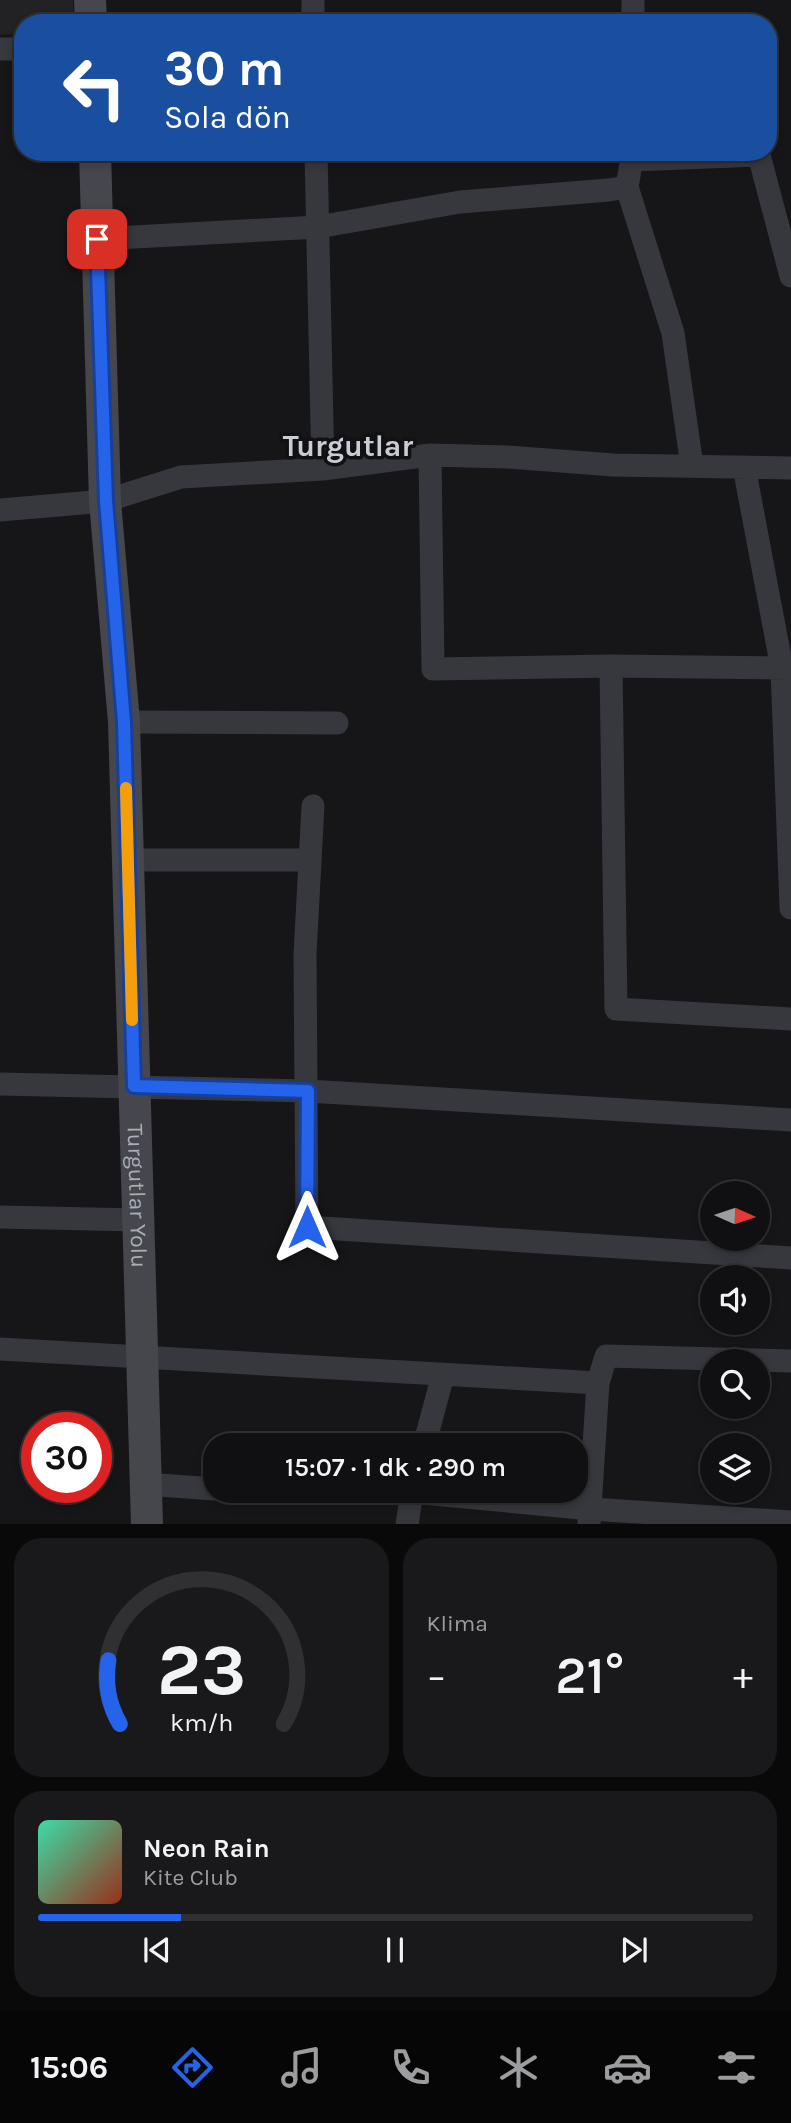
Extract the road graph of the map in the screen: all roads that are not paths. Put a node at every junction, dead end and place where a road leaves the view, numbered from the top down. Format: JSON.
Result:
{"nodes":[{"id":1,"x":94,"y":161,"type":"edge"},
{"id":2,"x":316,"y":161,"type":"edge"},
{"id":3,"x":632,"y":161,"type":"edge"},
{"id":4,"x":761,"y":161,"type":"edge"},
{"id":5,"x":627,"y":187,"type":"junction"},
{"id":6,"x":318,"y":227,"type":"junction"},
{"id":7,"x":97,"y":239,"type":"junction"},
{"id":8,"x":791,"y":276,"type":"edge"},
{"id":9,"x":430,"y":455,"type":"junction"},
{"id":10,"x":692,"y":466,"type":"junction"},
{"id":11,"x":744,"y":467,"type":"junction"},
{"id":12,"x":791,"y":468,"type":"edge"},
{"id":13,"x":323,"y":469,"type":"junction"},
{"id":14,"x":106,"y":501,"type":"junction"},
{"id":15,"x":0,"y":510,"type":"edge"},
{"id":16,"x":611,"y":666,"type":"junction"},
{"id":17,"x":787,"y":668,"type":"edge"},
{"id":18,"x":124,"y":722,"type":"junction"},
{"id":19,"x":337,"y":723,"type":"dead end"},
{"id":20,"x":313,"y":806,"type":"dead end"},
{"id":21,"x":310,"y":859,"type":"junction"},
{"id":22,"x":128,"y":860,"type":"junction"},
{"id":23,"x":791,"y":908,"type":"edge"},
{"id":24,"x":791,"y":1019,"type":"edge"},
{"id":25,"x":0,"y":1084,"type":"edge"},
{"id":26,"x":134,"y":1086,"type":"junction"},
{"id":27,"x":308,"y":1091,"type":"junction"},
{"id":28,"x":791,"y":1120,"type":"edge"},
{"id":29,"x":0,"y":1217,"type":"edge"},
{"id":30,"x":138,"y":1220,"type":"junction"},
{"id":31,"x":791,"y":1258,"type":"edge"},
{"id":32,"x":0,"y":1349,"type":"edge"},
{"id":33,"x":142,"y":1357,"type":"junction"},
{"id":34,"x":791,"y":1361,"type":"edge"},
{"id":35,"x":443,"y":1375,"type":"junction"},
{"id":36,"x":598,"y":1383,"type":"junction"},
{"id":37,"x":427,"y":1433,"type":"edge"},
{"id":38,"x":145,"y":1484,"type":"junction"},
{"id":39,"x":203,"y":1488,"type":"edge"},
{"id":40,"x":410,"y":1503,"type":"edge"},
{"id":41,"x":490,"y":1503,"type":"edge"},
{"id":42,"x":590,"y":1517,"type":"edge"},
{"id":43,"x":791,"y":1522,"type":"edge"},
{"id":44,"x":147,"y":1524,"type":"edge"},
{"id":45,"x":407,"y":1524,"type":"edge"}],
"edges":[{"from":1,"to":7,"type":"main road","name":"Turgutlar Yolu"},
{"from":2,"to":6,"type":"street"},
{"from":3,"to":5,"type":"street"},
{"from":4,"to":8,"type":"street"},
{"from":5,"to":6,"type":"street"},
{"from":5,"to":10,"type":"street"},
{"from":6,"to":7,"type":"street"},
{"from":6,"to":13,"type":"street"},
{"from":7,"to":14,"type":"main road","name":"Turgutlar Yolu"},
{"from":9,"to":10,"type":"street"},
{"from":9,"to":13,"type":"street"},
{"from":9,"to":16,"type":"street"},
{"from":10,"to":11,"type":"street"},
{"from":11,"to":12,"type":"street"},
{"from":11,"to":17,"type":"street"},
{"from":13,"to":14,"type":"street"},
{"from":14,"to":15,"type":"street"},
{"from":14,"to":18,"type":"main road","name":"Turgutlar Yolu"},
{"from":16,"to":17,"type":"street"},
{"from":16,"to":24,"type":"street"},
{"from":17,"to":23,"type":"street"},
{"from":18,"to":19,"type":"street"},
{"from":18,"to":22,"type":"main road","name":"Turgutlar Yolu"},
{"from":20,"to":21,"type":"street"},
{"from":21,"to":22,"type":"street"},
{"from":21,"to":27,"type":"street"},
{"from":22,"to":26,"type":"main road","name":"Turgutlar Yolu"},
{"from":25,"to":26,"type":"street"},
{"from":26,"to":27,"type":"street"},
{"from":26,"to":30,"type":"main road","name":"Turgutlar Yolu"},
{"from":27,"to":28,"type":"street"},
{"from":27,"to":31,"type":"street"},
{"from":29,"to":30,"type":"street"},
{"from":30,"to":33,"type":"main road","name":"Turgutlar Yolu"},
{"from":32,"to":33,"type":"street"},
{"from":33,"to":35,"type":"street"},
{"from":33,"to":38,"type":"main road","name":"Turgutlar Yolu"},
{"from":34,"to":36,"type":"street"},
{"from":35,"to":36,"type":"street"},
{"from":35,"to":37,"type":"street"},
{"from":36,"to":42,"type":"street"},
{"from":38,"to":39,"type":"street"},
{"from":38,"to":44,"type":"main road","name":"Turgutlar Yolu"},
{"from":40,"to":45,"type":"street"},
{"from":41,"to":42,"type":"street"},
{"from":42,"to":43,"type":"street"}]}
